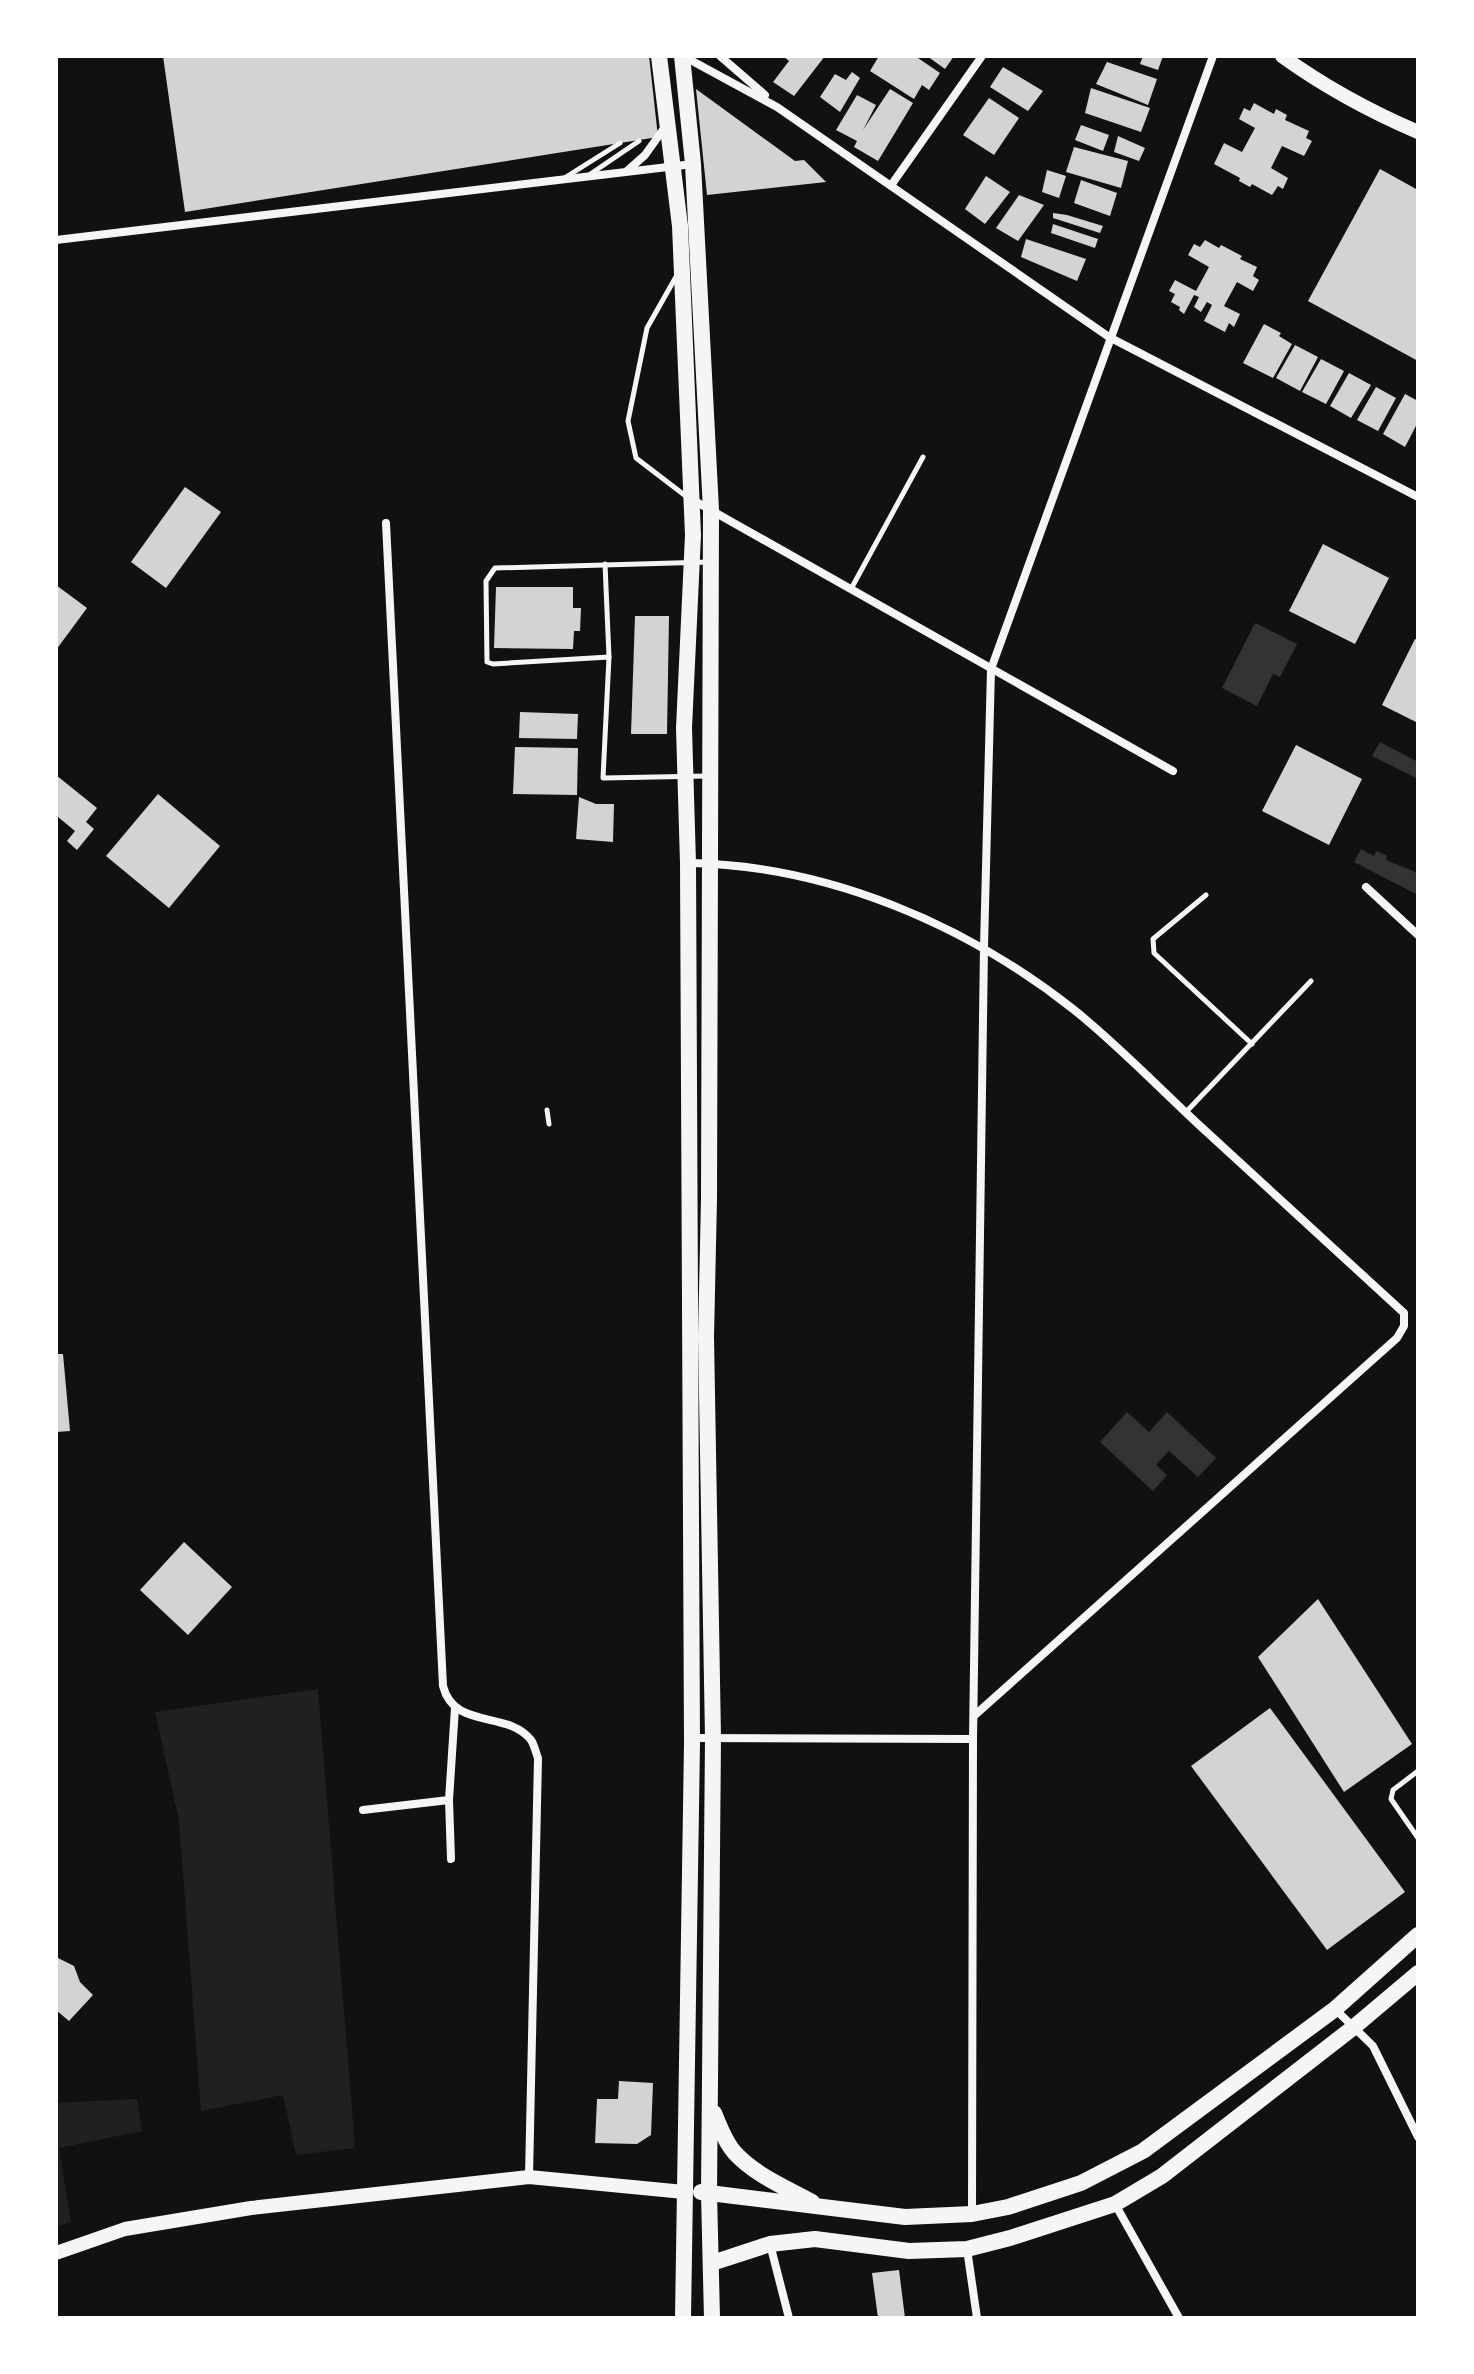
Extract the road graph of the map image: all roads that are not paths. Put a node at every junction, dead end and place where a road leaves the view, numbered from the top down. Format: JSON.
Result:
{"nodes":[{"id":1,"x":659,"y":56,"type":"edge"},
{"id":2,"x":682,"y":56,"type":"edge"},
{"id":3,"x":720,"y":56,"type":"edge"},
{"id":4,"x":982,"y":56,"type":"edge"},
{"id":5,"x":1213,"y":56,"type":"edge"},
{"id":6,"x":1282,"y":56,"type":"edge"},
{"id":7,"x":777,"y":107,"type":"junction"},
{"id":8,"x":667,"y":124,"type":"junction"},
{"id":9,"x":1418,"y":132,"type":"edge"},
{"id":10,"x":639,"y":141,"type":"dead end"},
{"id":11,"x":620,"y":143,"type":"dead end"},
{"id":12,"x":693,"y":164,"type":"junction"},
{"id":13,"x":673,"y":166,"type":"junction"},
{"id":14,"x":627,"y":172,"type":"junction"},
{"id":15,"x":585,"y":178,"type":"junction"},
{"id":16,"x":560,"y":181,"type":"junction"},
{"id":17,"x":892,"y":184,"type":"junction"},
{"id":18,"x":56,"y":240,"type":"edge"},
{"id":19,"x":681,"y":267,"type":"junction"},
{"id":20,"x":1109,"y":337,"type":"junction"},
{"id":21,"x":923,"y":457,"type":"dead end"},
{"id":22,"x":1418,"y":497,"type":"edge"},
{"id":23,"x":691,"y":499,"type":"junction"},
{"id":24,"x":711,"y":510,"type":"junction"},
{"id":25,"x":386,"y":523,"type":"dead end"},
{"id":26,"x":710,"y":562,"type":"junction"},
{"id":27,"x":692,"y":563,"type":"junction"},
{"id":28,"x":605,"y":564,"type":"junction"},
{"id":29,"x":851,"y":589,"type":"junction"},
{"id":30,"x":609,"y":657,"type":"junction"},
{"id":31,"x":991,"y":669,"type":"junction"},
{"id":32,"x":1173,"y":771,"type":"dead end"},
{"id":33,"x":709,"y":776,"type":"junction"},
{"id":34,"x":686,"y":777,"type":"junction"},
{"id":35,"x":688,"y":863,"type":"junction"},
{"id":36,"x":709,"y":864,"type":"junction"},
{"id":37,"x":1366,"y":887,"type":"dead end"},
{"id":38,"x":1206,"y":895,"type":"dead end"},
{"id":39,"x":1418,"y":935,"type":"edge"},
{"id":40,"x":984,"y":947,"type":"junction"},
{"id":41,"x":1311,"y":981,"type":"dead end"},
{"id":42,"x":1252,"y":1044,"type":"junction"},
{"id":43,"x":547,"y":1110,"type":"dead end"},
{"id":44,"x":1185,"y":1112,"type":"junction"},
{"id":45,"x":549,"y":1124,"type":"dead end"},
{"id":46,"x":455,"y":1708,"type":"junction"},
{"id":47,"x":975,"y":1715,"type":"junction"},
{"id":48,"x":692,"y":1738,"type":"junction"},
{"id":49,"x":713,"y":1738,"type":"junction"},
{"id":50,"x":973,"y":1739,"type":"junction"},
{"id":51,"x":1418,"y":1771,"type":"edge"},
{"id":52,"x":449,"y":1800,"type":"junction"},
{"id":53,"x":363,"y":1810,"type":"dead end"},
{"id":54,"x":1418,"y":1838,"type":"edge"},
{"id":55,"x":451,"y":1859,"type":"dead end"},
{"id":56,"x":1418,"y":1935,"type":"edge"},
{"id":57,"x":1418,"y":1973,"type":"edge"},
{"id":58,"x":1335,"y":2009,"type":"junction"},
{"id":59,"x":1354,"y":2027,"type":"junction"},
{"id":60,"x":710,"y":2106,"type":"junction"},
{"id":61,"x":1418,"y":2137,"type":"edge"},
{"id":62,"x":529,"y":2177,"type":"junction"},
{"id":63,"x":684,"y":2192,"type":"junction"},
{"id":64,"x":709,"y":2193,"type":"junction"},
{"id":65,"x":1115,"y":2204,"type":"junction"},
{"id":66,"x":820,"y":2207,"type":"junction"},
{"id":67,"x":972,"y":2214,"type":"junction"},
{"id":68,"x":770,"y":2244,"type":"junction"},
{"id":69,"x":967,"y":2249,"type":"junction"},
{"id":70,"x":56,"y":2253,"type":"edge"},
{"id":71,"x":712,"y":2263,"type":"junction"},
{"id":72,"x":683,"y":2318,"type":"edge"},
{"id":73,"x":712,"y":2318,"type":"edge"},
{"id":74,"x":789,"y":2318,"type":"edge"},
{"id":75,"x":977,"y":2318,"type":"edge"},
{"id":76,"x":1179,"y":2318,"type":"edge"}],
"edges":[{"from":1,"to":8,"type":"main road"},
{"from":2,"to":7,"type":"street"},
{"from":2,"to":12,"type":"main road"},
{"from":3,"to":7,"type":"street"},
{"from":4,"to":17,"type":"street"},
{"from":5,"to":20,"type":"street"},
{"from":6,"to":9,"type":"street"},
{"from":7,"to":17,"type":"street"},
{"from":8,"to":13,"type":"main road"},
{"from":8,"to":14,"type":"street"},
{"from":10,"to":15,"type":"lane"},
{"from":11,"to":16,"type":"lane"},
{"from":12,"to":13,"type":"street"},
{"from":12,"to":24,"type":"main road"},
{"from":13,"to":14,"type":"street"},
{"from":13,"to":19,"type":"main road"},
{"from":14,"to":15,"type":"street"},
{"from":15,"to":16,"type":"street"},
{"from":16,"to":18,"type":"street"},
{"from":17,"to":20,"type":"street"},
{"from":19,"to":23,"type":"main road"},
{"from":19,"to":23,"type":"lane"},
{"from":20,"to":22,"type":"street"},
{"from":20,"to":31,"type":"street"},
{"from":21,"to":29,"type":"lane"},
{"from":23,"to":24,"type":"street"},
{"from":23,"to":27,"type":"main road"},
{"from":24,"to":26,"type":"main road"},
{"from":24,"to":29,"type":"street"},
{"from":25,"to":46,"type":"street"},
{"from":26,"to":27,"type":"lane"},
{"from":26,"to":33,"type":"main road"},
{"from":27,"to":28,"type":"lane"},
{"from":27,"to":34,"type":"main road"},
{"from":28,"to":30,"type":"lane"},
{"from":28,"to":30,"type":"lane"},
{"from":29,"to":31,"type":"street"},
{"from":30,"to":34,"type":"lane"},
{"from":31,"to":32,"type":"street"},
{"from":31,"to":40,"type":"street"},
{"from":33,"to":34,"type":"lane"},
{"from":33,"to":36,"type":"main road"},
{"from":34,"to":35,"type":"main road"},
{"from":35,"to":36,"type":"street"},
{"from":35,"to":48,"type":"main road"},
{"from":36,"to":40,"type":"street"},
{"from":36,"to":49,"type":"main road"},
{"from":37,"to":39,"type":"street"},
{"from":38,"to":42,"type":"lane"},
{"from":40,"to":44,"type":"street"},
{"from":40,"to":47,"type":"street"},
{"from":41,"to":42,"type":"lane"},
{"from":42,"to":44,"type":"lane"},
{"from":43,"to":45,"type":"lane"},
{"from":44,"to":47,"type":"street"},
{"from":46,"to":52,"type":"street"},
{"from":46,"to":62,"type":"street"},
{"from":47,"to":50,"type":"street"},
{"from":48,"to":49,"type":"street"},
{"from":48,"to":63,"type":"main road"},
{"from":49,"to":50,"type":"street"},
{"from":49,"to":60,"type":"main road"},
{"from":50,"to":67,"type":"street"},
{"from":51,"to":54,"type":"lane"},
{"from":52,"to":53,"type":"street"},
{"from":52,"to":55,"type":"street"},
{"from":56,"to":58,"type":"main road"},
{"from":57,"to":59,"type":"main road"},
{"from":58,"to":59,"type":"street"},
{"from":58,"to":67,"type":"main road"},
{"from":59,"to":61,"type":"street"},
{"from":59,"to":65,"type":"main road"},
{"from":60,"to":64,"type":"main road"},
{"from":60,"to":66,"type":"main road"},
{"from":62,"to":63,"type":"street"},
{"from":62,"to":70,"type":"street"},
{"from":63,"to":64,"type":"main road"},
{"from":63,"to":72,"type":"main road"},
{"from":64,"to":66,"type":"main road"},
{"from":64,"to":71,"type":"main road"},
{"from":65,"to":69,"type":"main road"},
{"from":65,"to":76,"type":"street"},
{"from":66,"to":67,"type":"main road"},
{"from":68,"to":69,"type":"main road"},
{"from":68,"to":71,"type":"main road"},
{"from":68,"to":74,"type":"street"},
{"from":69,"to":75,"type":"street"},
{"from":71,"to":73,"type":"main road"}]}
